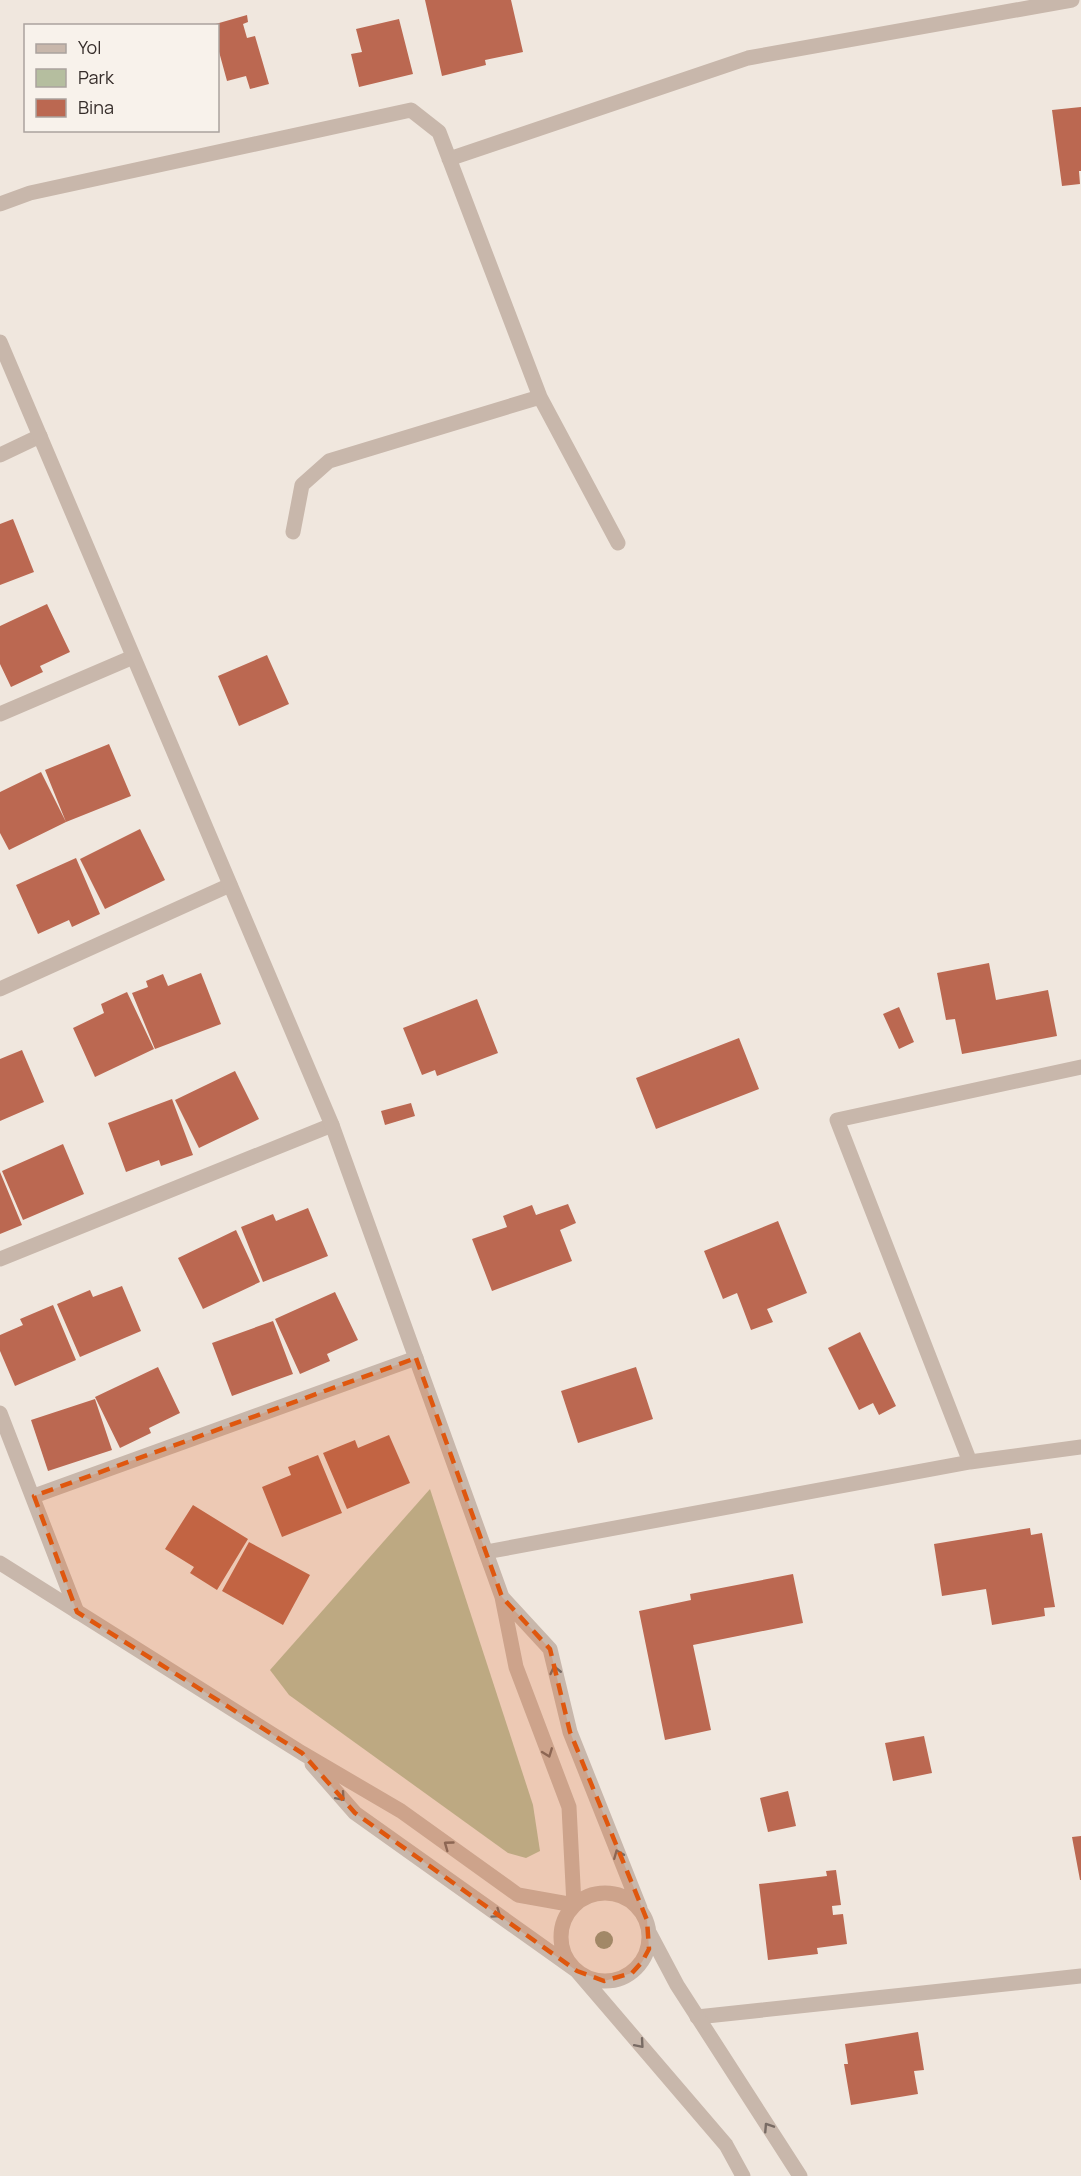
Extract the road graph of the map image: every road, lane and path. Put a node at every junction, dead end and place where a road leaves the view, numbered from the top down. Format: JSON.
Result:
{"nodes":[{"id":1,"x":1072,"y":0,"type":"edge"},
{"id":2,"x":449,"y":159,"type":"junction"},
{"id":3,"x":0,"y":204,"type":"edge"},
{"id":4,"x":0,"y":342,"type":"edge"},
{"id":5,"x":540,"y":397,"type":"junction"},
{"id":6,"x":40,"y":436,"type":"junction"},
{"id":7,"x":0,"y":455,"type":"edge"},
{"id":8,"x":294,"y":532,"type":"dead end"},
{"id":9,"x":618,"y":543,"type":"dead end"},
{"id":10,"x":133,"y":657,"type":"junction"},
{"id":11,"x":0,"y":714,"type":"edge"},
{"id":12,"x":230,"y":885,"type":"junction"},
{"id":13,"x":0,"y":988,"type":"edge"},
{"id":14,"x":1081,"y":1067,"type":"edge"},
{"id":15,"x":332,"y":1125,"type":"junction"},
{"id":16,"x":0,"y":1259,"type":"edge"},
{"id":17,"x":416,"y":1358,"type":"junction"},
{"id":18,"x":0,"y":1413,"type":"edge"},
{"id":19,"x":1081,"y":1447,"type":"edge"},
{"id":20,"x":970,"y":1462,"type":"junction"},
{"id":21,"x":34,"y":1496,"type":"junction"},
{"id":22,"x":486,"y":1552,"type":"junction"},
{"id":23,"x":0,"y":1563,"type":"edge"},
{"id":24,"x":502,"y":1597,"type":"junction"},
{"id":25,"x":77,"y":1612,"type":"junction"},
{"id":26,"x":302,"y":1753,"type":"junction"},
{"id":27,"x":574,"y":1905,"type":"junction"},
{"id":28,"x":640,"y":1908,"type":"junction"},
{"id":29,"x":650,"y":1934,"type":"junction"},
{"id":30,"x":577,"y":1971,"type":"junction"},
{"id":31,"x":1081,"y":1976,"type":"edge"},
{"id":32,"x":697,"y":2017,"type":"junction"},
{"id":33,"x":743,"y":2176,"type":"edge"},
{"id":34,"x":800,"y":2176,"type":"edge"}],
"edges":[{"from":1,"to":2,"type":"street"},
{"from":2,"to":3,"type":"street"},
{"from":2,"to":5,"type":"street"},
{"from":4,"to":6,"type":"street"},
{"from":5,"to":8,"type":"street"},
{"from":5,"to":9,"type":"street"},
{"from":6,"to":7,"type":"street"},
{"from":6,"to":10,"type":"street"},
{"from":10,"to":11,"type":"street"},
{"from":10,"to":12,"type":"street"},
{"from":12,"to":13,"type":"street"},
{"from":12,"to":15,"type":"street"},
{"from":14,"to":20,"type":"street"},
{"from":15,"to":16,"type":"street"},
{"from":15,"to":17,"type":"street"},
{"from":17,"to":21,"type":"street"},
{"from":17,"to":22,"type":"street"},
{"from":18,"to":21,"type":"street"},
{"from":19,"to":20,"type":"street"},
{"from":20,"to":22,"type":"street"},
{"from":21,"to":25,"type":"street"},
{"from":22,"to":24,"type":"street"},
{"from":23,"to":25,"type":"street"},
{"from":24,"to":27,"type":"street","one_way":true},
{"from":28,"to":24,"type":"street","one_way":true},
{"from":25,"to":26,"type":"street"},
{"from":27,"to":26,"type":"street","one_way":true},
{"from":26,"to":30,"type":"street","one_way":true},
{"from":27,"to":28,"type":"street"},
{"from":27,"to":30,"type":"street"},
{"from":28,"to":29,"type":"street"},
{"from":29,"to":30,"type":"street"},
{"from":29,"to":32,"type":"street"},
{"from":30,"to":33,"type":"street","one_way":true},
{"from":31,"to":32,"type":"street"},
{"from":34,"to":32,"type":"street","one_way":true}]}
